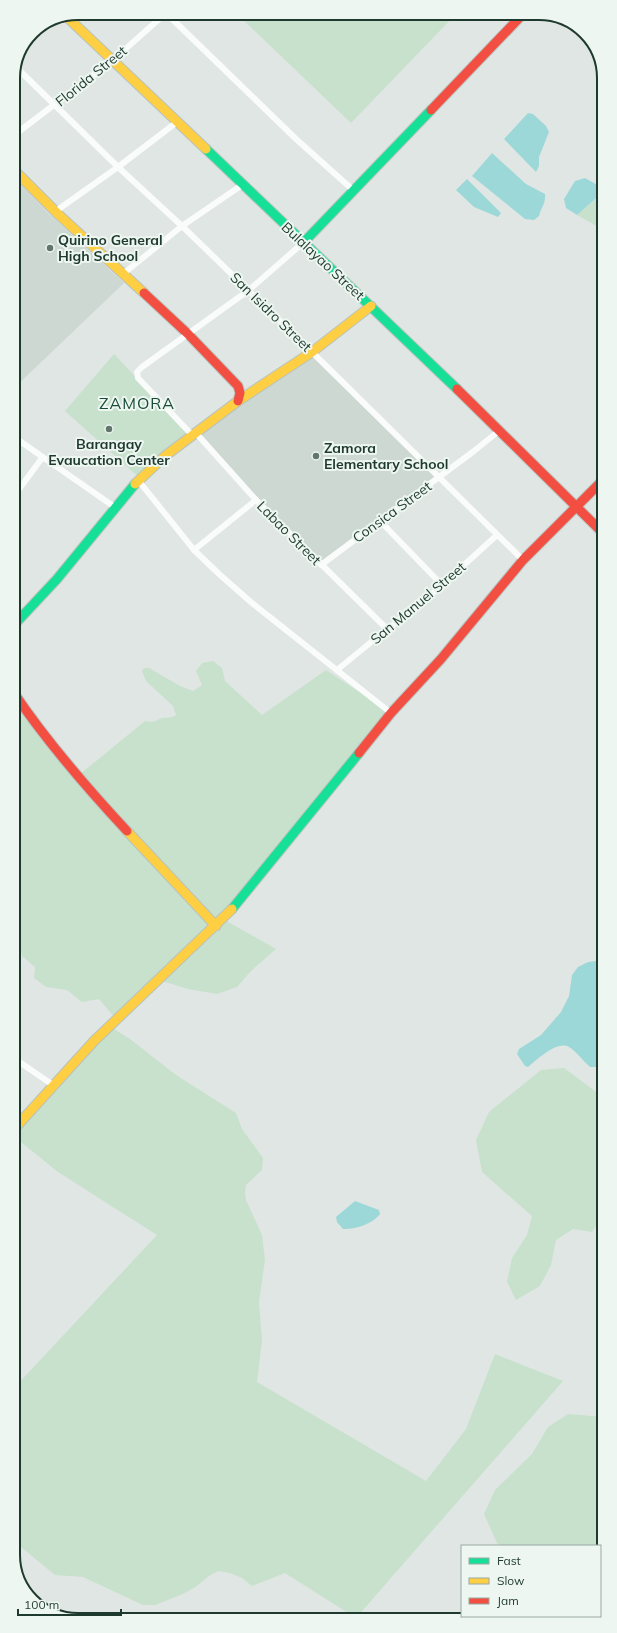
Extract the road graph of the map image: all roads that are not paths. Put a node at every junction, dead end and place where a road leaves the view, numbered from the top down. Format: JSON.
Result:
{"nodes":[{"id":1,"x":158,"y":20,"type":"edge"},
{"id":2,"x":173,"y":20,"type":"edge"},
{"id":3,"x":517,"y":20,"type":"edge"},
{"id":4,"x":70,"y":21,"type":"edge"},
{"id":5,"x":113,"y":60,"type":"junction"},
{"id":6,"x":21,"y":71,"type":"edge"},
{"id":7,"x":56,"y":104,"type":"junction"},
{"id":8,"x":177,"y":122,"type":"junction"},
{"id":9,"x":20,"y":131,"type":"edge"},
{"id":10,"x":118,"y":167,"type":"junction"},
{"id":11,"x":20,"y":176,"type":"edge"},
{"id":12,"x":242,"y":185,"type":"junction"},
{"id":13,"x":353,"y":190,"type":"junction"},
{"id":14,"x":56,"y":211,"type":"junction"},
{"id":15,"x":182,"y":226,"type":"junction"},
{"id":16,"x":304,"y":242,"type":"junction"},
{"id":17,"x":123,"y":274,"type":"junction"},
{"id":18,"x":249,"y":290,"type":"junction"},
{"id":19,"x":371,"y":306,"type":"junction"},
{"id":20,"x":188,"y":334,"type":"junction"},
{"id":21,"x":312,"y":352,"type":"junction"},
{"id":22,"x":238,"y":401,"type":"junction"},
{"id":23,"x":500,"y":430,"type":"junction"},
{"id":24,"x":194,"y":435,"type":"junction"},
{"id":25,"x":20,"y":442,"type":"edge"},
{"id":26,"x":42,"y":458,"type":"junction"},
{"id":27,"x":438,"y":478,"type":"junction"},
{"id":28,"x":138,"y":480,"type":"junction"},
{"id":29,"x":597,"y":486,"type":"edge"},
{"id":30,"x":20,"y":488,"type":"edge"},
{"id":31,"x":256,"y":500,"type":"junction"},
{"id":32,"x":578,"y":506,"type":"junction"},
{"id":33,"x":116,"y":508,"type":"junction"},
{"id":34,"x":380,"y":520,"type":"junction"},
{"id":35,"x":597,"y":527,"type":"edge"},
{"id":36,"x":497,"y":535,"type":"junction"},
{"id":37,"x":194,"y":550,"type":"junction"},
{"id":38,"x":523,"y":560,"type":"junction"},
{"id":39,"x":321,"y":565,"type":"junction"},
{"id":40,"x":443,"y":586,"type":"junction"},
{"id":41,"x":20,"y":619,"type":"edge"},
{"id":42,"x":387,"y":629,"type":"junction"},
{"id":43,"x":337,"y":670,"type":"junction"},
{"id":44,"x":20,"y":702,"type":"edge"},
{"id":45,"x":391,"y":713,"type":"junction"},
{"id":46,"x":216,"y":926,"type":"junction"},
{"id":47,"x":20,"y":1063,"type":"edge"},
{"id":48,"x":53,"y":1085,"type":"junction"},
{"id":49,"x":20,"y":1122,"type":"edge"}],
"edges":[{"from":1,"to":5,"type":"street","name":"Florida Street"},
{"from":2,"to":13,"type":"street"},
{"from":3,"to":13,"type":"street"},
{"from":4,"to":5,"type":"street","name":"Bulalayao Street"},
{"from":5,"to":7,"type":"street","name":"Florida Street"},
{"from":5,"to":8,"type":"street","name":"Bulalayao Street"},
{"from":6,"to":7,"type":"street","name":"San Isidro Street"},
{"from":7,"to":9,"type":"street","name":"Florida Street"},
{"from":7,"to":10,"type":"street","name":"San Isidro Street"},
{"from":8,"to":10,"type":"street"},
{"from":8,"to":12,"type":"street","name":"Bulalayao Street"},
{"from":10,"to":14,"type":"street"},
{"from":10,"to":15,"type":"street","name":"San Isidro Street"},
{"from":11,"to":14,"type":"street"},
{"from":12,"to":15,"type":"street"},
{"from":12,"to":16,"type":"street","name":"Bulalayao Street"},
{"from":13,"to":16,"type":"street"},
{"from":14,"to":17,"type":"street"},
{"from":15,"to":17,"type":"street"},
{"from":15,"to":18,"type":"street","name":"San Isidro Street"},
{"from":16,"to":18,"type":"street"},
{"from":16,"to":19,"type":"street","name":"Bulalayao Street"},
{"from":17,"to":20,"type":"street"},
{"from":18,"to":20,"type":"street"},
{"from":18,"to":21,"type":"street","name":"San Isidro Street"},
{"from":19,"to":21,"type":"street"},
{"from":19,"to":23,"type":"street","name":"Bulalayao Street"},
{"from":20,"to":22,"type":"street"},
{"from":20,"to":24,"type":"street","name":"Labao Street"},
{"from":21,"to":22,"type":"street"},
{"from":21,"to":27,"type":"street","name":"San Isidro Street"},
{"from":22,"to":24,"type":"street"},
{"from":23,"to":27,"type":"street","name":"Consica Street"},
{"from":23,"to":32,"type":"street","name":"Bulalayao Street"},
{"from":24,"to":28,"type":"street"},
{"from":24,"to":31,"type":"street","name":"Labao Street"},
{"from":25,"to":26,"type":"street"},
{"from":26,"to":30,"type":"street"},
{"from":26,"to":33,"type":"street"},
{"from":27,"to":34,"type":"street","name":"Consica Street"},
{"from":27,"to":36,"type":"street","name":"San Isidro Street"},
{"from":28,"to":33,"type":"street"},
{"from":28,"to":37,"type":"street"},
{"from":29,"to":32,"type":"street"},
{"from":31,"to":37,"type":"street"},
{"from":31,"to":39,"type":"street","name":"Labao Street"},
{"from":32,"to":35,"type":"street","name":"Bulalayao Street"},
{"from":32,"to":38,"type":"street"},
{"from":33,"to":41,"type":"street"},
{"from":34,"to":39,"type":"street","name":"Consica Street"},
{"from":34,"to":40,"type":"street"},
{"from":36,"to":38,"type":"street","name":"San Isidro Street"},
{"from":36,"to":40,"type":"street","name":"San Manuel Street"},
{"from":37,"to":43,"type":"street"},
{"from":38,"to":45,"type":"street"},
{"from":39,"to":42,"type":"street","name":"Labao Street"},
{"from":40,"to":42,"type":"street","name":"San Manuel Street"},
{"from":42,"to":43,"type":"street","name":"San Manuel Street"},
{"from":43,"to":45,"type":"street"},
{"from":44,"to":46,"type":"street"},
{"from":45,"to":46,"type":"street"},
{"from":46,"to":48,"type":"street"},
{"from":47,"to":48,"type":"street"},
{"from":48,"to":49,"type":"street"}]}
